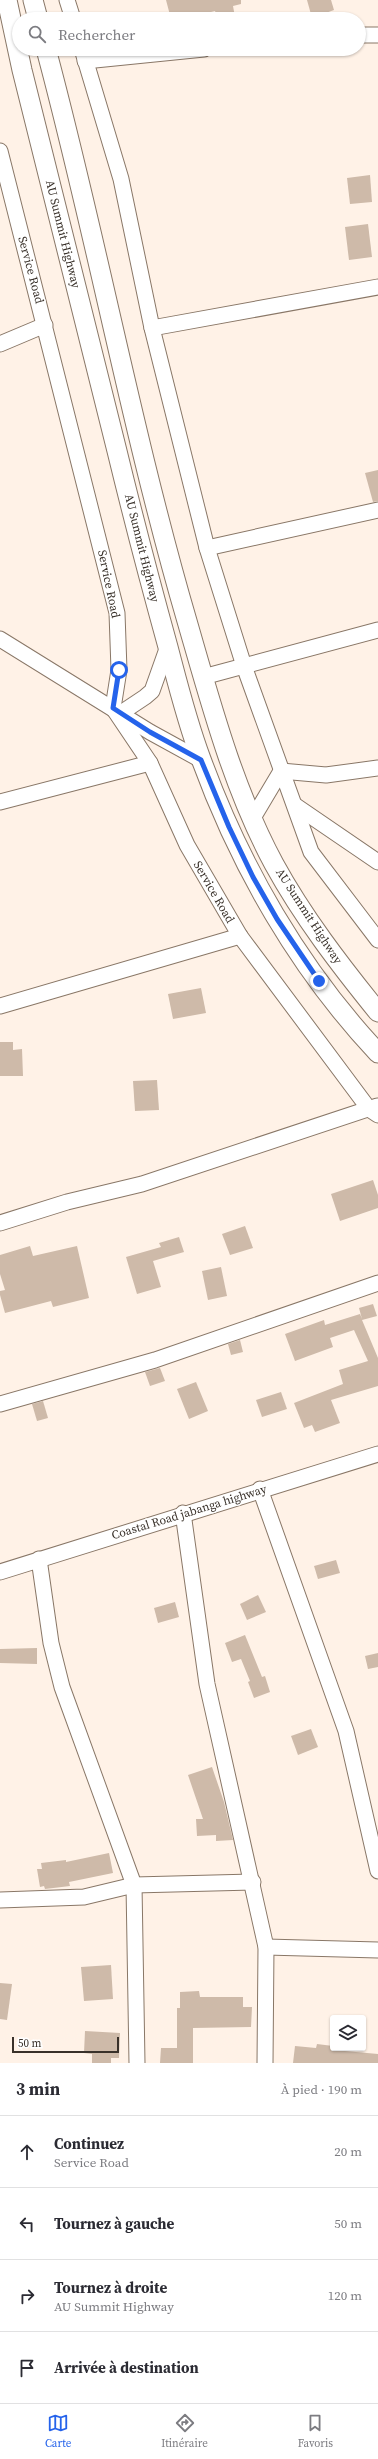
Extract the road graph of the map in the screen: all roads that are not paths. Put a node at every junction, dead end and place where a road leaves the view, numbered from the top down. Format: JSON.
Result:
{"nodes":[{"id":1,"x":7,"y":0,"type":"edge"},
{"id":2,"x":33,"y":0,"type":"edge"},
{"id":3,"x":67,"y":0,"type":"edge"},
{"id":4,"x":36,"y":12,"type":"edge"},
{"id":5,"x":71,"y":12,"type":"edge"},
{"id":6,"x":12,"y":23,"type":"edge"},
{"id":7,"x":366,"y":35,"type":"edge"},
{"id":8,"x":378,"y":35,"type":"edge"},
{"id":9,"x":19,"y":56,"type":"edge"},
{"id":10,"x":48,"y":56,"type":"edge"},
{"id":11,"x":83,"y":56,"type":"edge"},
{"id":12,"x":0,"y":151,"type":"edge"},
{"id":13,"x":378,"y":287,"type":"edge"},
{"id":14,"x":45,"y":325,"type":"junction"},
{"id":15,"x":152,"y":328,"type":"junction"},
{"id":16,"x":0,"y":344,"type":"edge"},
{"id":17,"x":378,"y":510,"type":"edge"},
{"id":18,"x":207,"y":548,"type":"junction"},
{"id":19,"x":378,"y":630,"type":"edge"},
{"id":20,"x":0,"y":639,"type":"edge"},
{"id":21,"x":168,"y":646,"type":"junction"},
{"id":22,"x":244,"y":666,"type":"junction"},
{"id":23,"x":203,"y":676,"type":"junction"},
{"id":24,"x":117,"y":710,"type":"junction"},
{"id":25,"x":201,"y":760,"type":"junction"},
{"id":26,"x":150,"y":763,"type":"junction"},
{"id":27,"x":378,"y":768,"type":"edge"},
{"id":28,"x":281,"y":772,"type":"junction"},
{"id":29,"x":0,"y":802,"type":"edge"},
{"id":30,"x":296,"y":806,"type":"junction"},
{"id":31,"x":253,"y":818,"type":"junction"},
{"id":32,"x":378,"y":862,"type":"edge"},
{"id":33,"x":240,"y":936,"type":"junction"},
{"id":34,"x":378,"y":940,"type":"edge"},
{"id":35,"x":0,"y":1006,"type":"edge"},
{"id":36,"x":378,"y":1012,"type":"edge"},
{"id":37,"x":378,"y":1053,"type":"edge"},
{"id":38,"x":375,"y":1110,"type":"edge"},
{"id":39,"x":0,"y":1223,"type":"edge"},
{"id":40,"x":378,"y":1283,"type":"edge"},
{"id":41,"x":0,"y":1404,"type":"edge"},
{"id":42,"x":378,"y":1454,"type":"edge"},
{"id":43,"x":260,"y":1489,"type":"junction"},
{"id":44,"x":183,"y":1513,"type":"junction"},
{"id":45,"x":39,"y":1560,"type":"junction"},
{"id":46,"x":0,"y":1572,"type":"edge"},
{"id":47,"x":378,"y":1871,"type":"edge"},
{"id":48,"x":253,"y":1882,"type":"junction"},
{"id":49,"x":134,"y":1885,"type":"junction"},
{"id":50,"x":0,"y":1900,"type":"edge"},
{"id":51,"x":266,"y":1947,"type":"junction"},
{"id":52,"x":378,"y":1950,"type":"edge"},
{"id":53,"x":136,"y":2063,"type":"edge"},
{"id":54,"x":265,"y":2063,"type":"edge"}],
"edges":[{"from":1,"to":6,"type":"main road","name":"AU Summit Highway"},
{"from":2,"to":4,"type":"main road"},
{"from":3,"to":5,"type":"street"},
{"from":7,"to":8,"type":"street"},
{"from":9,"to":21,"type":"main road","name":"AU Summit Highway"},
{"from":10,"to":23,"type":"main road","name":"AU Summit Highway"},
{"from":11,"to":15,"type":"street"},
{"from":12,"to":14,"type":"street","name":"Service Road"},
{"from":13,"to":15,"type":"street"},
{"from":14,"to":16,"type":"street"},
{"from":14,"to":24,"type":"street","name":"Service Road"},
{"from":15,"to":18,"type":"street"},
{"from":17,"to":18,"type":"street"},
{"from":18,"to":22,"type":"street"},
{"from":19,"to":22,"type":"street"},
{"from":20,"to":24,"type":"street"},
{"from":21,"to":24,"type":"street"},
{"from":21,"to":25,"type":"main road","name":"AU Summit Highway"},
{"from":22,"to":23,"type":"street"},
{"from":22,"to":28,"type":"street"},
{"from":23,"to":31,"type":"main road","name":"AU Summit Highway"},
{"from":24,"to":25,"type":"street"},
{"from":24,"to":26,"type":"street","name":"Service Road"},
{"from":25,"to":37,"type":"main road","name":"AU Summit Highway"},
{"from":26,"to":29,"type":"street"},
{"from":26,"to":33,"type":"street","name":"Service Road"},
{"from":27,"to":28,"type":"street"},
{"from":28,"to":30,"type":"street"},
{"from":28,"to":31,"type":"street"},
{"from":30,"to":32,"type":"street"},
{"from":30,"to":34,"type":"street"},
{"from":31,"to":36,"type":"main road","name":"AU Summit Highway"},
{"from":33,"to":35,"type":"street"},
{"from":33,"to":38,"type":"street","name":"Service Road"},
{"from":38,"to":39,"type":"street"},
{"from":40,"to":41,"type":"street"},
{"from":42,"to":43,"type":"street","name":"Coastal Road jabanga highway"},
{"from":43,"to":44,"type":"street","name":"Coastal Road jabanga highway"},
{"from":43,"to":47,"type":"street"},
{"from":44,"to":45,"type":"street","name":"Coastal Road jabanga highway"},
{"from":44,"to":48,"type":"street"},
{"from":45,"to":46,"type":"street","name":"Coastal Road jabanga highway"},
{"from":45,"to":49,"type":"street"},
{"from":48,"to":49,"type":"street"},
{"from":48,"to":51,"type":"street"},
{"from":49,"to":50,"type":"street"},
{"from":49,"to":53,"type":"street"},
{"from":51,"to":52,"type":"street"},
{"from":51,"to":54,"type":"street"}]}
